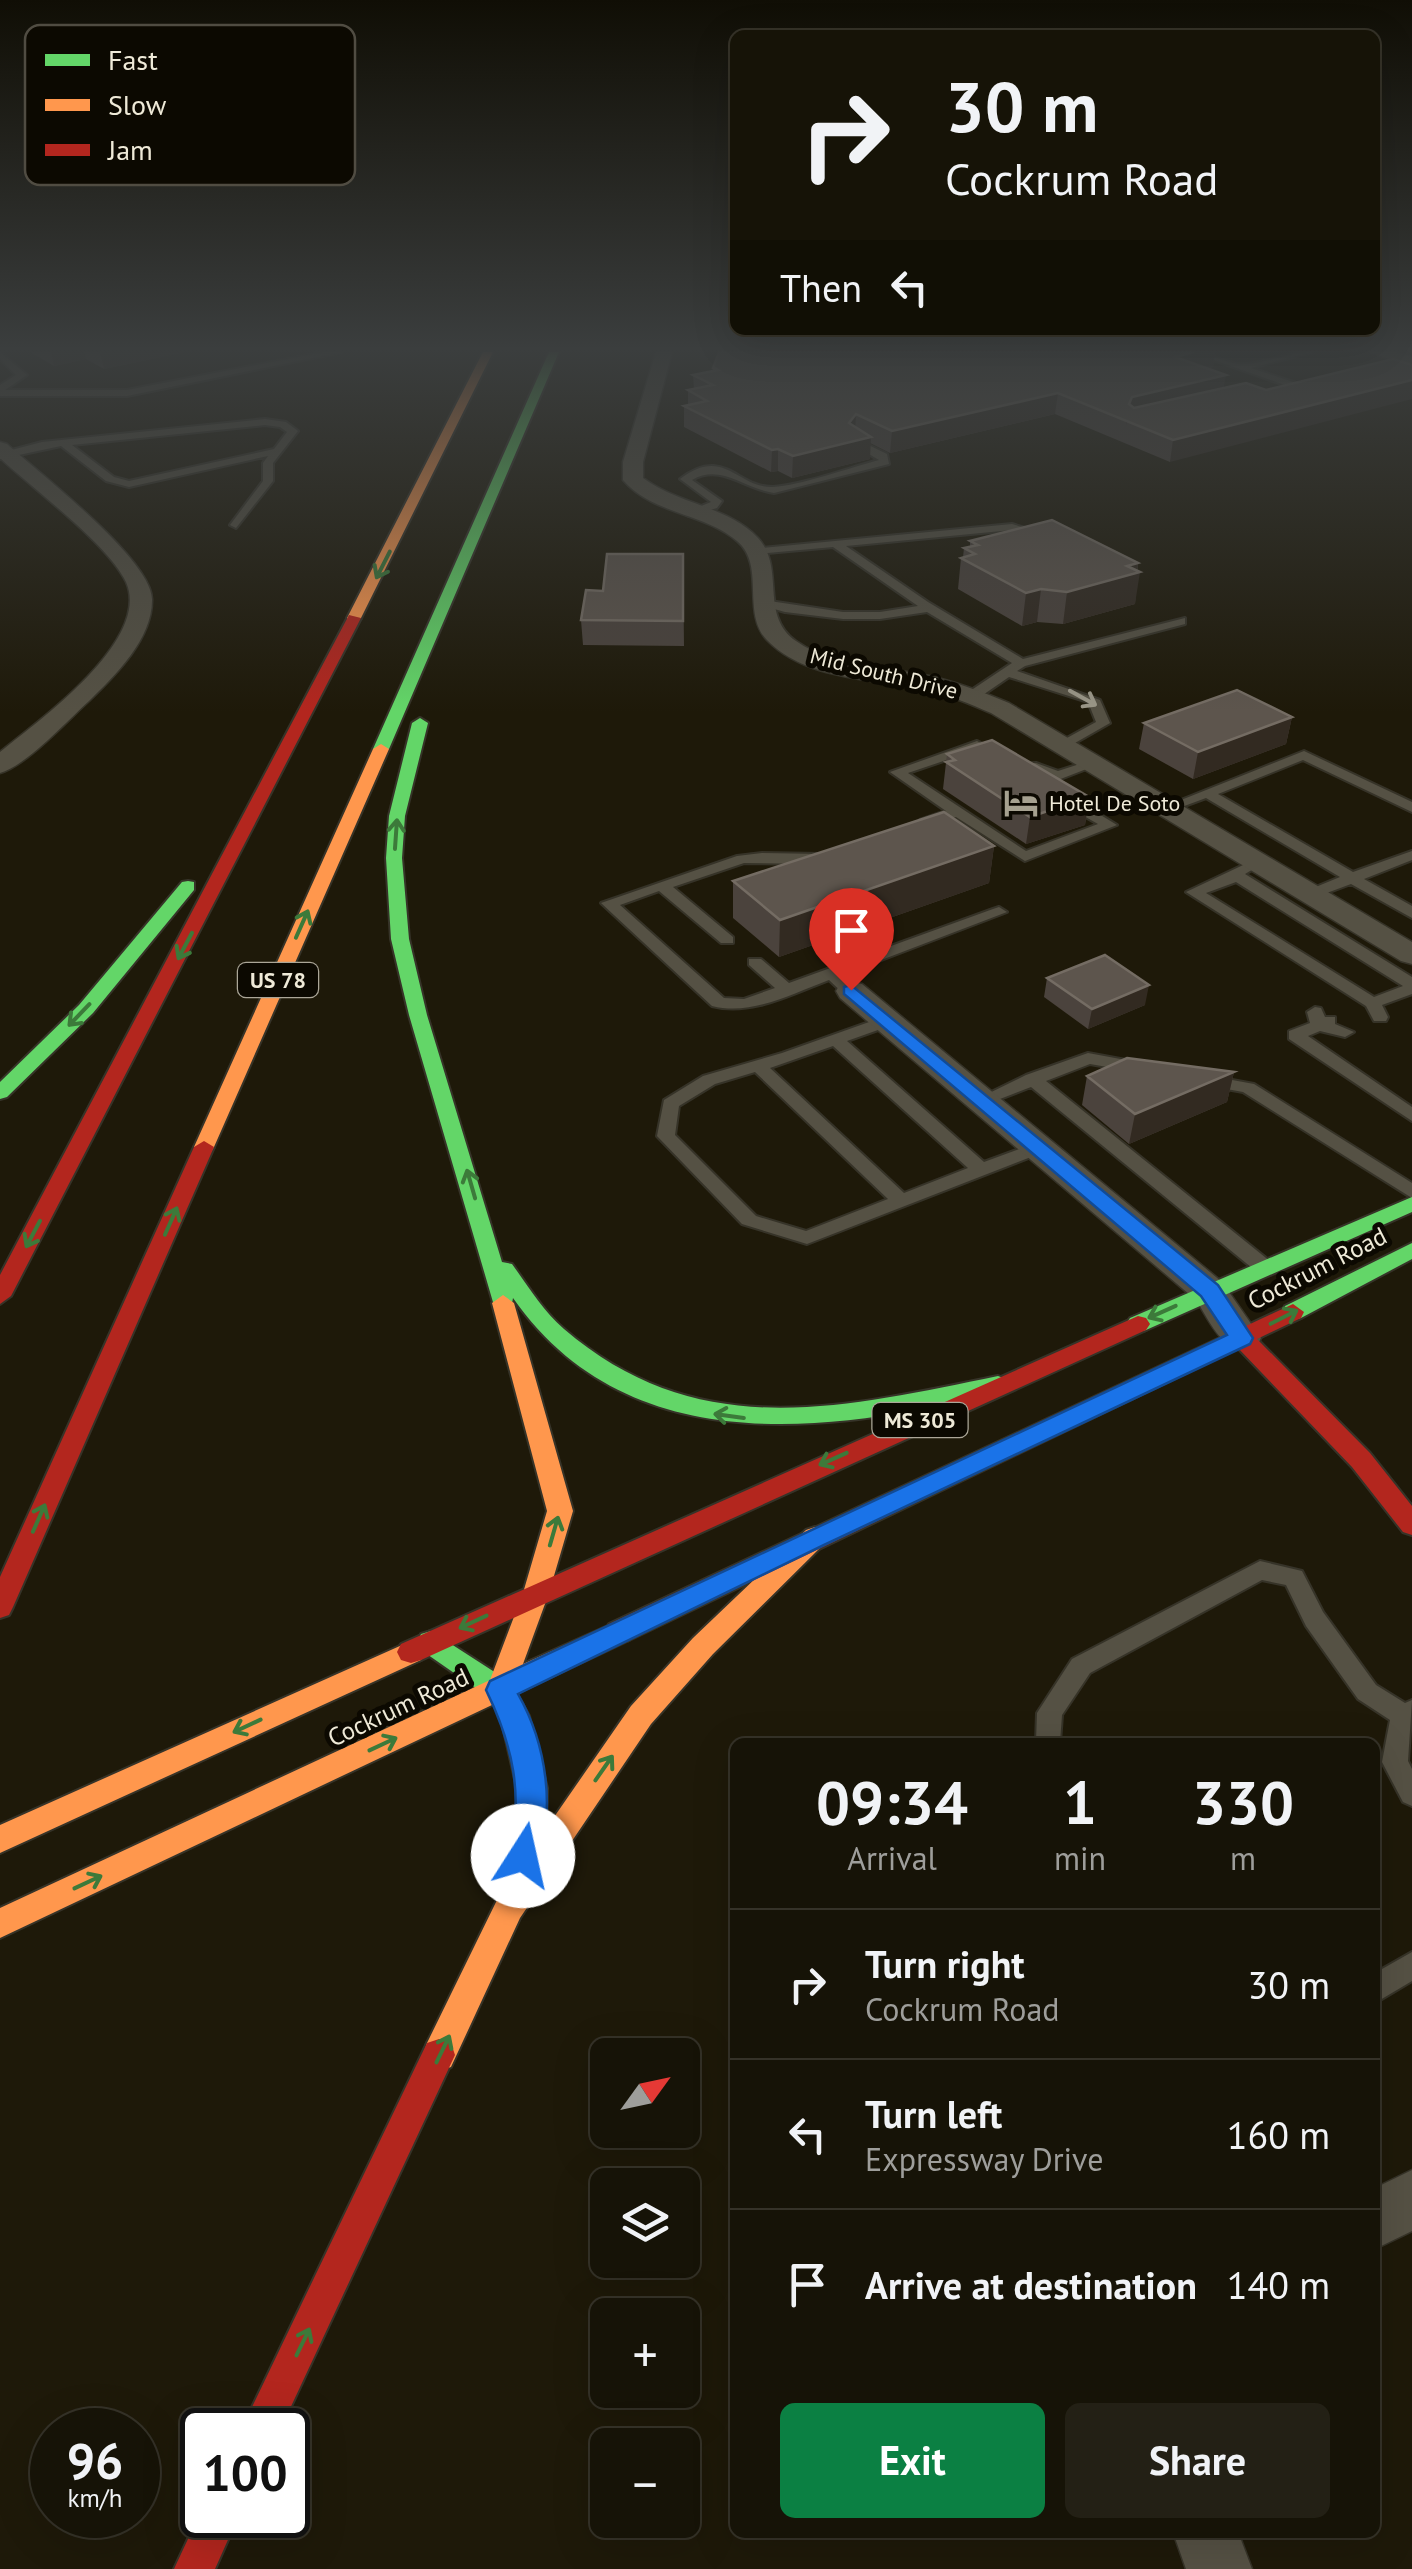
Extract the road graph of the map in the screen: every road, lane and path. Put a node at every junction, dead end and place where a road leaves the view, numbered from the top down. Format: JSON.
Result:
{"nodes":[{"id":1,"x":23,"y":472,"type":"edge"},
{"id":2,"x":101,"y":472,"type":"edge"},
{"id":3,"x":183,"y":472,"type":"edge"},
{"id":4,"x":268,"y":472,"type":"edge"},
{"id":5,"x":428,"y":472,"type":"edge"},
{"id":6,"x":502,"y":472,"type":"edge"},
{"id":7,"x":632,"y":472,"type":"edge"},
{"id":8,"x":705,"y":472,"type":"edge"},
{"id":9,"x":730,"y":472,"type":"edge"},
{"id":10,"x":846,"y":472,"type":"edge"},
{"id":11,"x":689,"y":513,"type":"junction"},
{"id":12,"x":236,"y":525,"type":"dead end"},
{"id":13,"x":834,"y":543,"type":"junction"},
{"id":14,"x":1059,"y":543,"type":"edge"},
{"id":15,"x":756,"y":551,"type":"junction"},
{"id":16,"x":459,"y":570,"type":"junction"},
{"id":17,"x":763,"y":604,"type":"junction"},
{"id":18,"x":924,"y":605,"type":"junction"},
{"id":19,"x":1181,"y":621,"type":"dead end"},
{"id":20,"x":1020,"y":663,"type":"junction"},
{"id":21,"x":1007,"y":672,"type":"junction"},
{"id":22,"x":972,"y":696,"type":"junction"},
{"id":23,"x":1063,"y":744,"type":"junction"},
{"id":24,"x":1095,"y":763,"type":"junction"},
{"id":25,"x":0,"y":765,"type":"edge"},
{"id":26,"x":1016,"y":768,"type":"junction"},
{"id":27,"x":1058,"y":776,"type":"junction"},
{"id":28,"x":274,"y":778,"type":"junction"},
{"id":29,"x":1039,"y":782,"type":"edge"},
{"id":30,"x":1207,"y":793,"type":"junction"},
{"id":31,"x":1168,"y":808,"type":"junction"},
{"id":32,"x":1412,"y":808,"type":"edge"},
{"id":33,"x":957,"y":812,"type":"junction"},
{"id":34,"x":906,"y":830,"type":"edge"},
{"id":35,"x":836,"y":854,"type":"edge"},
{"id":36,"x":1412,"y":855,"type":"edge"},
{"id":37,"x":1247,"y":869,"type":"junction"},
{"id":38,"x":1354,"y":878,"type":"junction"},
{"id":39,"x":662,"y":886,"type":"junction"},
{"id":40,"x":1311,"y":894,"type":"junction"},
{"id":41,"x":1412,"y":894,"type":"edge"},
{"id":42,"x":1393,"y":902,"type":"junction"},
{"id":43,"x":999,"y":912,"type":"dead end"},
{"id":44,"x":1412,"y":914,"type":"edge"},
{"id":45,"x":727,"y":940,"type":"dead end"},
{"id":46,"x":1412,"y":955,"type":"edge"},
{"id":47,"x":755,"y":962,"type":"dead end"},
{"id":48,"x":841,"y":982,"type":"junction"},
{"id":49,"x":1412,"y":986,"type":"edge"},
{"id":50,"x":787,"y":990,"type":"junction"},
{"id":51,"x":886,"y":1020,"type":"junction"},
{"id":52,"x":1344,"y":1032,"type":"dead end"},
{"id":53,"x":836,"y":1040,"type":"junction"},
{"id":54,"x":758,"y":1066,"type":"junction"},
{"id":55,"x":1159,"y":1072,"type":"edge"},
{"id":56,"x":1032,"y":1078,"type":"junction"},
{"id":57,"x":1194,"y":1078,"type":"edge"},
{"id":58,"x":0,"y":1092,"type":"edge"},
{"id":59,"x":982,"y":1100,"type":"junction"},
{"id":60,"x":1412,"y":1114,"type":"edge"},
{"id":61,"x":1038,"y":1148,"type":"junction"},
{"id":62,"x":981,"y":1170,"type":"junction"},
{"id":63,"x":1412,"y":1192,"type":"edge"},
{"id":64,"x":902,"y":1201,"type":"junction"},
{"id":65,"x":1412,"y":1204,"type":"edge"},
{"id":66,"x":489,"y":1250,"type":"junction"},
{"id":67,"x":1412,"y":1250,"type":"edge"},
{"id":68,"x":1264,"y":1267,"type":"junction"},
{"id":69,"x":1210,"y":1291,"type":"junction"},
{"id":70,"x":0,"y":1296,"type":"edge"},
{"id":71,"x":1242,"y":1338,"type":"junction"},
{"id":72,"x":998,"y":1385,"type":"junction"},
{"id":73,"x":1412,"y":1525,"type":"edge"},
{"id":74,"x":814,"y":1537,"type":"junction"},
{"id":75,"x":536,"y":1592,"type":"junction"},
{"id":76,"x":0,"y":1607,"type":"edge"},
{"id":77,"x":431,"y":1642,"type":"junction"},
{"id":78,"x":500,"y":1690,"type":"junction"},
{"id":79,"x":1407,"y":1713,"type":"edge"},
{"id":80,"x":1048,"y":1738,"type":"edge"},
{"id":81,"x":1412,"y":1794,"type":"edge"},
{"id":82,"x":0,"y":1839,"type":"edge"},
{"id":83,"x":509,"y":1908,"type":"junction"},
{"id":84,"x":0,"y":1923,"type":"edge"},
{"id":85,"x":1412,"y":1965,"type":"edge"},
{"id":86,"x":1380,"y":1986,"type":"edge"},
{"id":87,"x":270,"y":2408,"type":"edge"},
{"id":88,"x":209,"y":2538,"type":"edge"},
{"id":89,"x":1207,"y":2538,"type":"edge"},
{"id":90,"x":194,"y":2569,"type":"edge"},
{"id":91,"x":1218,"y":2569,"type":"edge"}],
"edges":[{"from":1,"to":25,"type":"street"},
{"from":2,"to":3,"type":"lane"},
{"from":4,"to":12,"type":"lane"},
{"from":5,"to":28,"type":"main road","one_way":true},
{"from":6,"to":16,"type":"main road","number":"US 78"},
{"from":7,"to":11,"type":"street"},
{"from":8,"to":11,"type":"lane"},
{"from":9,"to":10,"type":"lane"},
{"from":11,"to":15,"type":"street"},
{"from":13,"to":14,"type":"lane"},
{"from":13,"to":15,"type":"lane"},
{"from":13,"to":18,"type":"lane"},
{"from":15,"to":17,"type":"street","name":"Mid South Drive"},
{"from":66,"to":16,"type":"main road","one_way":true},
{"from":76,"to":16,"type":"main road","number":"US 78","one_way":true},
{"from":17,"to":18,"type":"lane"},
{"from":17,"to":22,"type":"street","name":"Mid South Drive"},
{"from":18,"to":20,"type":"lane"},
{"from":19,"to":20,"type":"lane"},
{"from":20,"to":21,"type":"lane"},
{"from":21,"to":22,"type":"lane"},
{"from":21,"to":23,"type":"lane","one_way":true},
{"from":22,"to":23,"type":"street","name":"Mid South Drive"},
{"from":23,"to":24,"type":"street","name":"Mid South Drive"},
{"from":24,"to":27,"type":"lane"},
{"from":24,"to":31,"type":"street","name":"Mid South Drive"},
{"from":26,"to":27,"type":"lane"},
{"from":26,"to":29,"type":"lane"},
{"from":26,"to":33,"type":"lane"},
{"from":27,"to":33,"type":"lane"},
{"from":28,"to":58,"type":"main road","one_way":true},
{"from":28,"to":70,"type":"main road","one_way":true},
{"from":30,"to":31,"type":"lane"},
{"from":30,"to":32,"type":"lane"},
{"from":30,"to":38,"type":"lane"},
{"from":31,"to":37,"type":"street","name":"Mid South Drive"},
{"from":33,"to":34,"type":"lane"},
{"from":35,"to":39,"type":"lane"},
{"from":36,"to":38,"type":"lane"},
{"from":37,"to":40,"type":"street","name":"Mid South Drive"},
{"from":37,"to":49,"type":"lane"},
{"from":37,"to":49,"type":"lane"},
{"from":38,"to":40,"type":"lane"},
{"from":38,"to":42,"type":"lane"},
{"from":39,"to":45,"type":"lane"},
{"from":39,"to":50,"type":"lane"},
{"from":40,"to":46,"type":"street","name":"Mid South Drive"},
{"from":41,"to":42,"type":"lane"},
{"from":42,"to":44,"type":"lane"},
{"from":43,"to":48,"type":"lane"},
{"from":47,"to":50,"type":"lane"},
{"from":48,"to":50,"type":"lane"},
{"from":48,"to":51,"type":"street"},
{"from":51,"to":53,"type":"lane"},
{"from":51,"to":59,"type":"street"},
{"from":52,"to":60,"type":"lane"},
{"from":53,"to":54,"type":"lane"},
{"from":53,"to":62,"type":"lane"},
{"from":54,"to":64,"type":"lane"},
{"from":54,"to":64,"type":"lane"},
{"from":55,"to":56,"type":"lane"},
{"from":56,"to":59,"type":"lane"},
{"from":56,"to":68,"type":"lane"},
{"from":57,"to":63,"type":"lane"},
{"from":59,"to":61,"type":"street"},
{"from":61,"to":62,"type":"lane"},
{"from":61,"to":69,"type":"street"},
{"from":62,"to":64,"type":"lane"},
{"from":65,"to":68,"type":"main road","name":"Cockrum Road","number":"MS 305"},
{"from":72,"to":66,"type":"main road","one_way":true},
{"from":75,"to":66,"type":"main road","one_way":true},
{"from":71,"to":67,"type":"main road","name":"Cockrum Road","number":"MS 305","one_way":true},
{"from":68,"to":69,"type":"main road","name":"Cockrum Road","number":"MS 305"},
{"from":69,"to":71,"type":"street"},
{"from":69,"to":72,"type":"main road","name":"Cockrum Road","number":"MS 305","one_way":true},
{"from":71,"to":73,"type":"main road"},
{"from":71,"to":74,"type":"main road","name":"Cockrum Road","number":"MS 305"},
{"from":72,"to":75,"type":"main road","name":"Cockrum Road","number":"MS 305","one_way":true},
{"from":74,"to":78,"type":"main road","name":"Cockrum Road","number":"MS 305"},
{"from":83,"to":74,"type":"main road","one_way":true},
{"from":75,"to":77,"type":"main road","name":"Cockrum Road","number":"MS 305","one_way":true},
{"from":75,"to":78,"type":"main road"},
{"from":77,"to":78,"type":"main road"},
{"from":77,"to":82,"type":"main road","name":"Cockrum Road","number":"MS 305","one_way":true},
{"from":78,"to":83,"type":"main road"},
{"from":84,"to":78,"type":"main road","name":"Cockrum Road","number":"MS 305","one_way":true},
{"from":79,"to":80,"type":"lane"},
{"from":79,"to":81,"type":"lane"},
{"from":87,"to":83,"type":"main road","one_way":true},
{"from":85,"to":86,"type":"lane"},
{"from":88,"to":90,"type":"main road"},
{"from":89,"to":91,"type":"street"}]}
